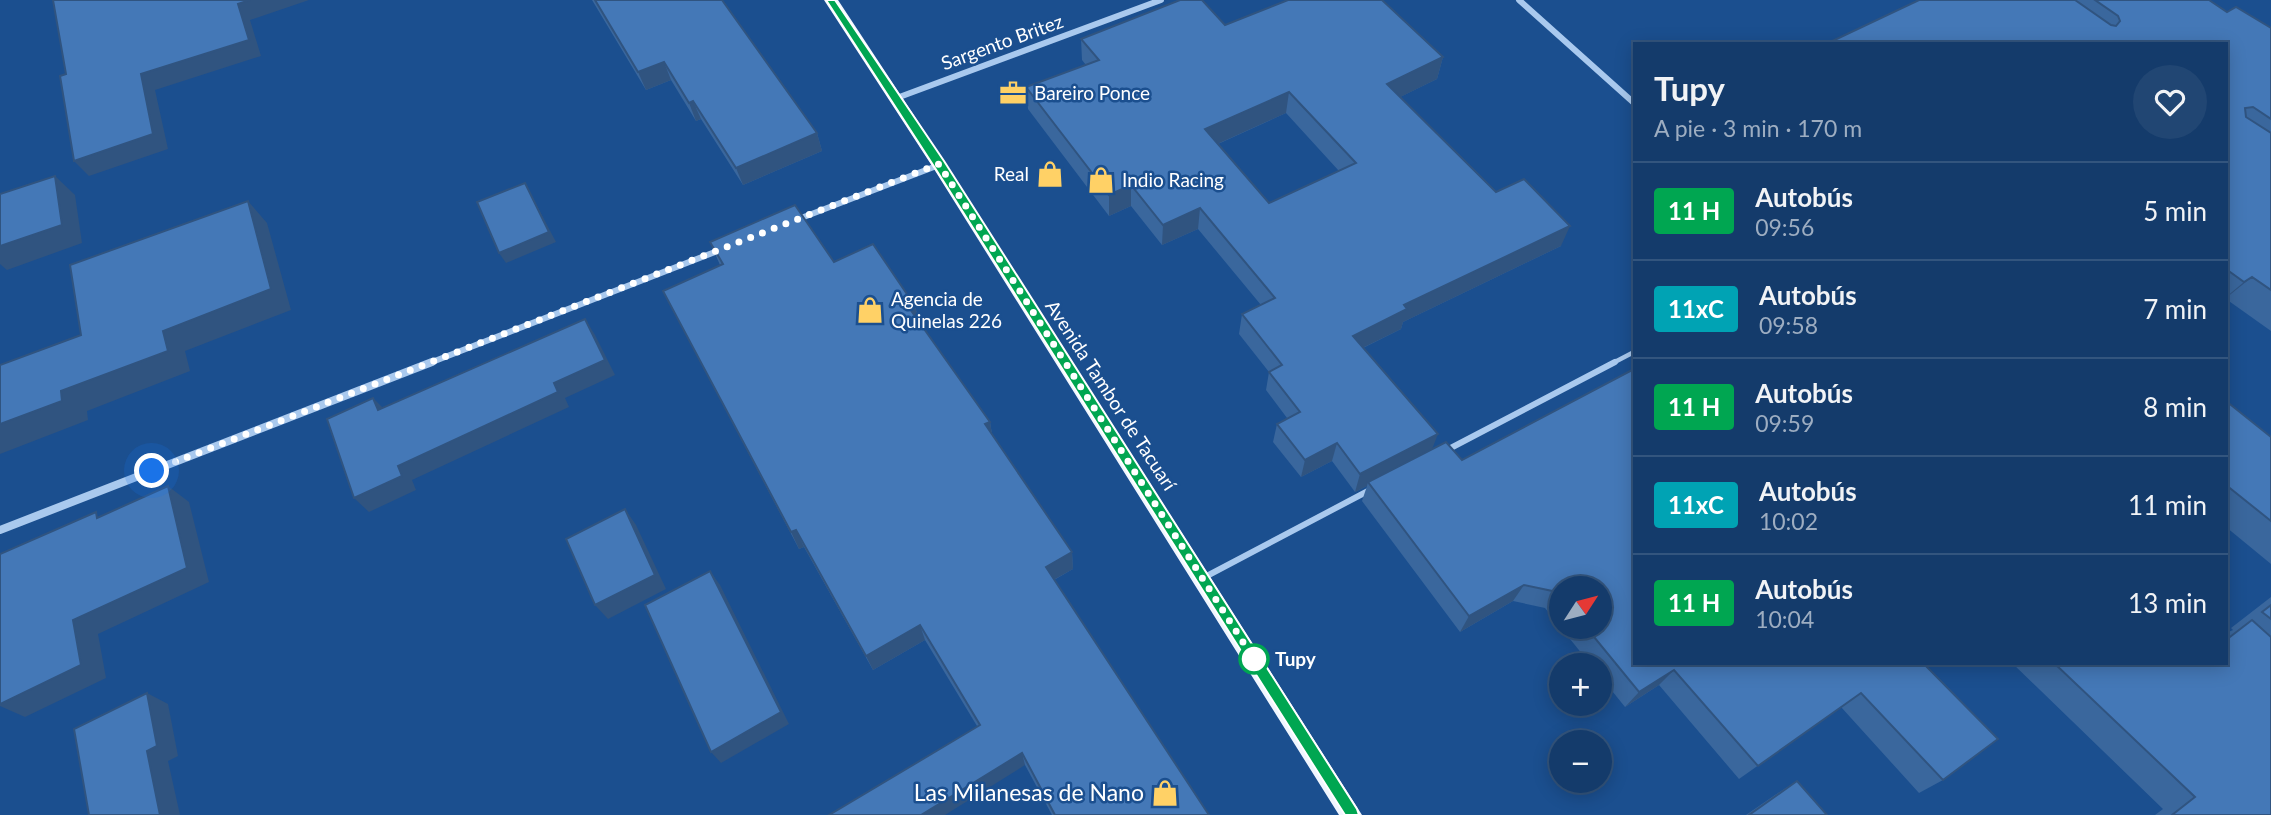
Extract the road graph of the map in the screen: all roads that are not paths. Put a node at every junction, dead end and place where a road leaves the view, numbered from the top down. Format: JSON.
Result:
{"nodes":[{"id":1,"x":831,"y":0,"type":"edge"},
{"id":2,"x":1161,"y":0,"type":"edge"},
{"id":3,"x":1519,"y":0,"type":"edge"},
{"id":4,"x":894,"y":99,"type":"junction"},
{"id":5,"x":1633,"y":102,"type":"edge"},
{"id":6,"x":939,"y":164,"type":"junction"},
{"id":7,"x":785,"y":225,"type":"edge"},
{"id":8,"x":733,"y":245,"type":"edge"},
{"id":9,"x":1633,"y":353,"type":"edge"},
{"id":10,"x":1438,"y":455,"type":"edge"},
{"id":11,"x":1377,"y":487,"type":"edge"},
{"id":12,"x":0,"y":530,"type":"edge"},
{"id":13,"x":1203,"y":578,"type":"junction"},
{"id":14,"x":1351,"y":815,"type":"edge"}],
"edges":[{"from":1,"to":4,"type":"main road","name":"Avenida Tambor de Tacuarí"},
{"from":2,"to":4,"type":"street","name":"Sargento Britez"},
{"from":3,"to":5,"type":"street"},
{"from":4,"to":6,"type":"main road","name":"Avenida Tambor de Tacuarí"},
{"from":6,"to":7,"type":"street"},
{"from":6,"to":13,"type":"main road","name":"Avenida Tambor de Tacuarí"},
{"from":8,"to":12,"type":"street"},
{"from":9,"to":10,"type":"lane"},
{"from":11,"to":13,"type":"lane"},
{"from":13,"to":14,"type":"main road","name":"Avenida Tambor de Tacuarí"}]}
